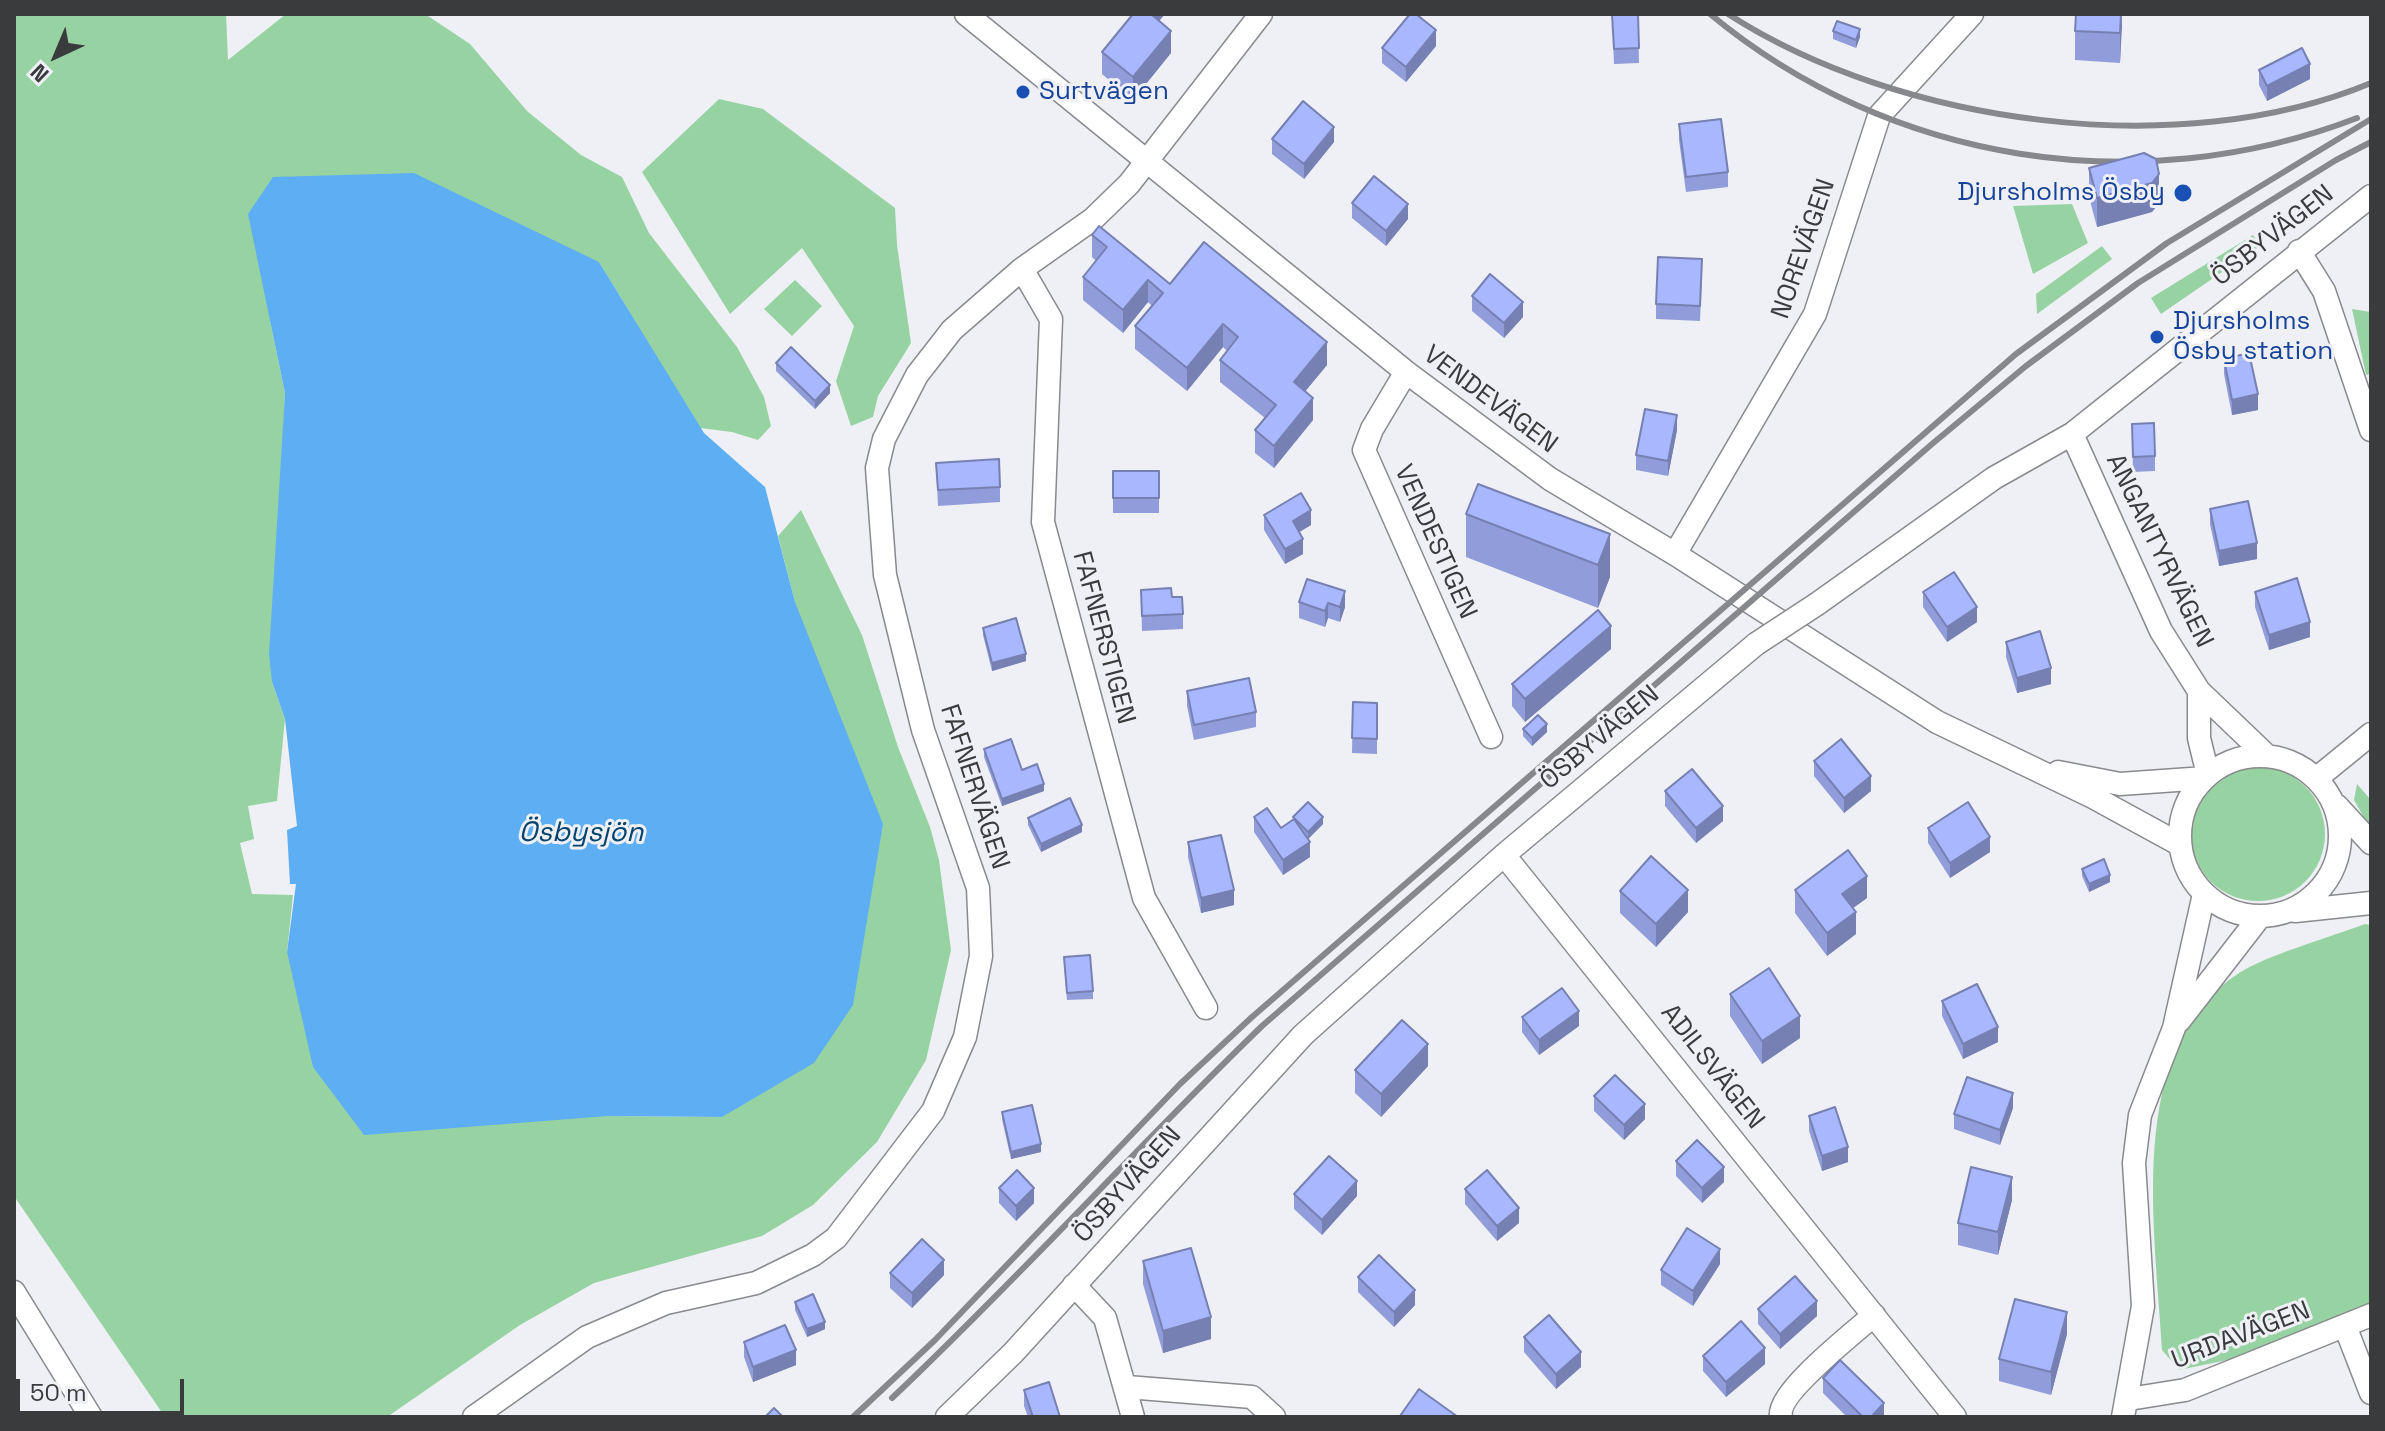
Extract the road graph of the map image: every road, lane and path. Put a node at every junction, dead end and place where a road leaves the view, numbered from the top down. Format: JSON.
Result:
{"nodes":[{"id":1,"x":966,"y":14,"type":"edge"},
{"id":2,"x":1261,"y":14,"type":"edge"},
{"id":3,"x":1972,"y":14,"type":"edge"},
{"id":4,"x":1145,"y":162,"type":"junction"},
{"id":5,"x":2371,"y":196,"type":"edge"},
{"id":6,"x":2299,"y":251,"type":"junction"},
{"id":7,"x":1022,"y":269,"type":"junction"},
{"id":8,"x":1406,"y":372,"type":"junction"},
{"id":9,"x":2371,"y":430,"type":"edge"},
{"id":10,"x":2072,"y":434,"type":"junction"},
{"id":11,"x":1675,"y":554,"type":"junction"},
{"id":12,"x":2199,"y":691,"type":"junction"},
{"id":13,"x":2371,"y":734,"type":"edge"},
{"id":14,"x":1491,"y":737,"type":"dead end"},
{"id":15,"x":2266,"y":755,"type":"junction"},
{"id":16,"x":2025,"y":767,"type":"junction"},
{"id":17,"x":2206,"y":776,"type":"junction"},
{"id":18,"x":2317,"y":778,"type":"junction"},
{"id":19,"x":2333,"y":801,"type":"junction"},
{"id":20,"x":2371,"y":843,"type":"edge"},
{"id":21,"x":2179,"y":844,"type":"junction"},
{"id":22,"x":1504,"y":855,"type":"junction"},
{"id":23,"x":2204,"y":894,"type":"junction"},
{"id":24,"x":2371,"y":903,"type":"edge"},
{"id":25,"x":2290,"y":912,"type":"junction"},
{"id":26,"x":2258,"y":919,"type":"junction"},
{"id":27,"x":1206,"y":1008,"type":"dead end"},
{"id":28,"x":2174,"y":1028,"type":"junction"},
{"id":29,"x":1074,"y":1285,"type":"junction"},
{"id":30,"x":14,"y":1292,"type":"edge"},
{"id":31,"x":1874,"y":1315,"type":"junction"},
{"id":32,"x":2371,"y":1315,"type":"edge"},
{"id":33,"x":2345,"y":1326,"type":"junction"},
{"id":34,"x":1127,"y":1387,"type":"junction"},
{"id":35,"x":2371,"y":1393,"type":"edge"},
{"id":36,"x":2126,"y":1408,"type":"edge"},
{"id":37,"x":91,"y":1417,"type":"edge"},
{"id":38,"x":474,"y":1417,"type":"edge"},
{"id":39,"x":947,"y":1417,"type":"edge"},
{"id":40,"x":1133,"y":1417,"type":"edge"},
{"id":41,"x":1274,"y":1417,"type":"edge"},
{"id":42,"x":1781,"y":1417,"type":"edge"},
{"id":43,"x":1955,"y":1417,"type":"edge"}],
"edges":[{"from":1,"to":4,"type":"street","name":"VENDEVÄGEN"},
{"from":2,"to":4,"type":"street"},
{"from":3,"to":11,"type":"street","name":"NOREVÄGEN"},
{"from":4,"to":7,"type":"street","name":"FAFNERVÄGEN"},
{"from":4,"to":8,"type":"street","name":"VENDEVÄGEN"},
{"from":5,"to":6,"type":"street","name":"ÖSBYVÄGEN"},
{"from":6,"to":9,"type":"street"},
{"from":6,"to":10,"type":"street","name":"ÖSBYVÄGEN"},
{"from":7,"to":27,"type":"street","name":"FAFNERSTIGEN"},
{"from":7,"to":38,"type":"street","name":"FAFNERVÄGEN"},
{"from":8,"to":11,"type":"street","name":"VENDEVÄGEN"},
{"from":8,"to":14,"type":"street","name":"VENDESTIGEN"},
{"from":10,"to":12,"type":"street","name":"ANGANTYRVÄGEN"},
{"from":10,"to":22,"type":"street","name":"ÖSBYVÄGEN","bridge":true},
{"from":11,"to":16,"type":"street","name":"VENDEVÄGEN"},
{"from":12,"to":15,"type":"street","name":"ANGANTYRVÄGEN"},
{"from":12,"to":17,"type":"street","name":"ANGANTYRVÄGEN"},
{"from":13,"to":18,"type":"street"},
{"from":15,"to":17,"type":"street"},
{"from":15,"to":18,"type":"street"},
{"from":16,"to":17,"type":"street","name":"VENDEVÄGEN"},
{"from":16,"to":21,"type":"street","name":"VENDEVÄGEN"},
{"from":17,"to":21,"type":"street"},
{"from":18,"to":19,"type":"street"},
{"from":19,"to":20,"type":"street"},
{"from":19,"to":25,"type":"street"},
{"from":21,"to":23,"type":"street"},
{"from":22,"to":29,"type":"street","name":"ÖSBYVÄGEN"},
{"from":22,"to":31,"type":"street","name":"ADILSVÄGEN"},
{"from":23,"to":26,"type":"street"},
{"from":23,"to":28,"type":"street"},
{"from":24,"to":25,"type":"street"},
{"from":25,"to":26,"type":"street"},
{"from":26,"to":28,"type":"street"},
{"from":28,"to":36,"type":"street"},
{"from":29,"to":34,"type":"street"},
{"from":29,"to":39,"type":"street","name":"ÖSBYVÄGEN"},
{"from":30,"to":37,"type":"street"},
{"from":31,"to":42,"type":"street"},
{"from":31,"to":43,"type":"street","name":"ADILSVÄGEN"},
{"from":32,"to":33,"type":"street","name":"URDAVÄGEN"},
{"from":33,"to":35,"type":"street"},
{"from":33,"to":36,"type":"street","name":"URDAVÄGEN"},
{"from":34,"to":40,"type":"street"},
{"from":34,"to":41,"type":"street"}]}
